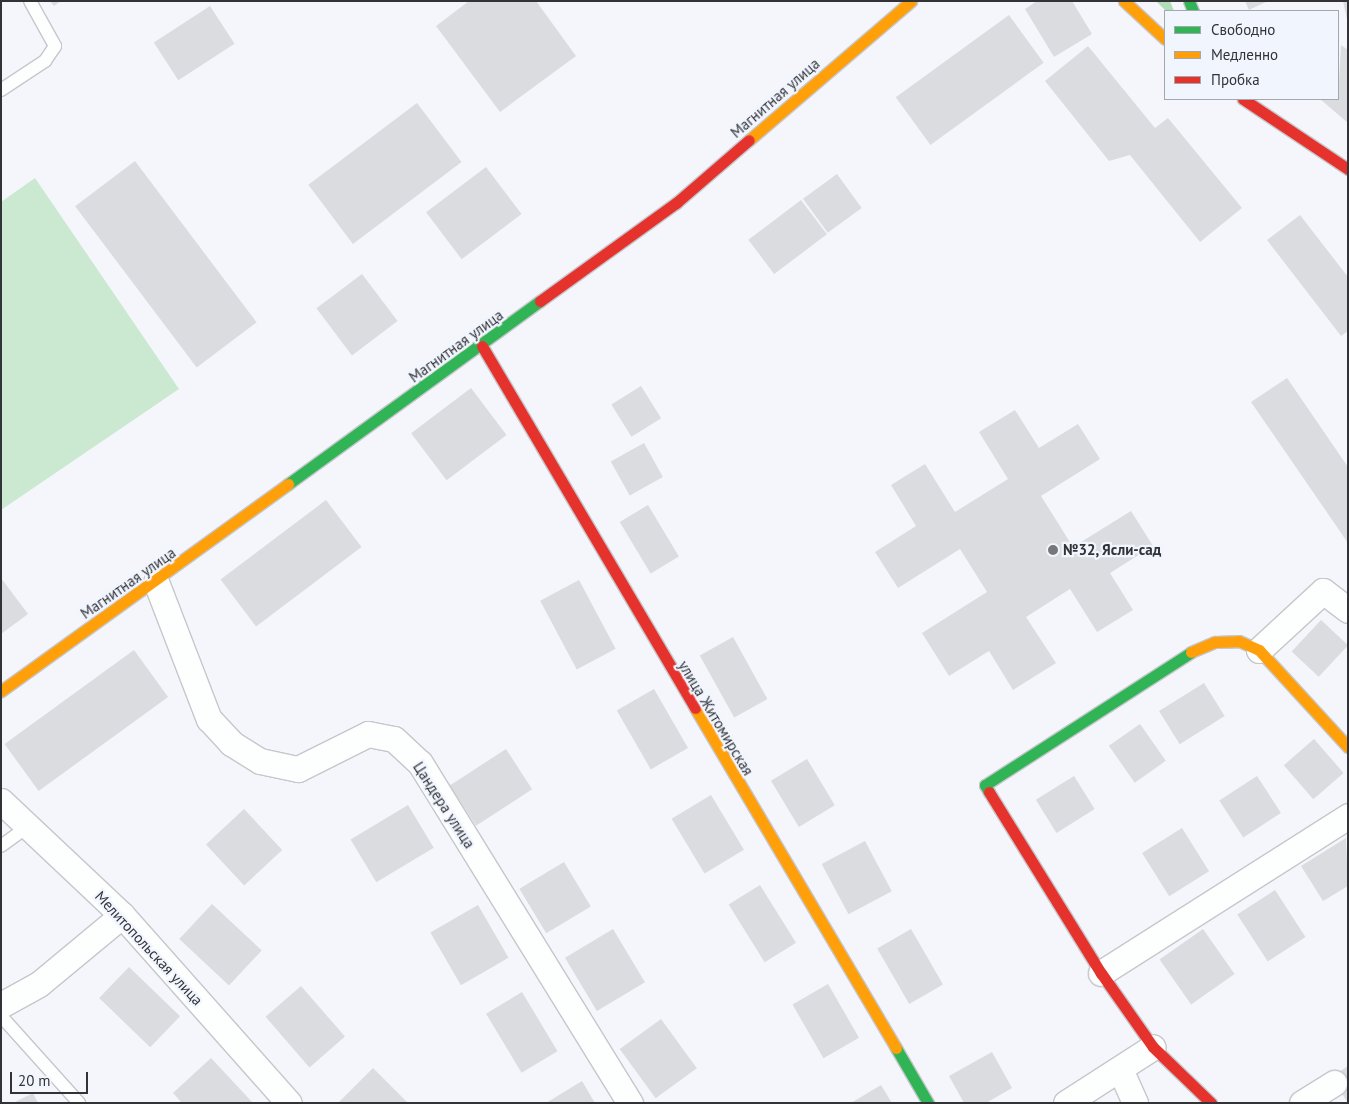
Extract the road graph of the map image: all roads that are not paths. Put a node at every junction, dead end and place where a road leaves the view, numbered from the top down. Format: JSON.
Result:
{"nodes":[{"id":1,"x":30,"y":1,"type":"edge"},
{"id":2,"x":911,"y":1,"type":"edge"},
{"id":3,"x":1124,"y":1,"type":"edge"},
{"id":4,"x":1164,"y":38,"type":"edge"},
{"id":5,"x":1,"y":90,"type":"edge"},
{"id":6,"x":1244,"y":100,"type":"edge"},
{"id":7,"x":1348,"y":169,"type":"edge"},
{"id":8,"x":482,"y":346,"type":"junction"},
{"id":9,"x":156,"y":582,"type":"junction"},
{"id":10,"x":1348,"y":610,"type":"edge"},
{"id":11,"x":1258,"y":650,"type":"junction"},
{"id":12,"x":1,"y":691,"type":"edge"},
{"id":13,"x":1348,"y":747,"type":"edge"},
{"id":14,"x":1,"y":801,"type":"edge"},
{"id":15,"x":1348,"y":816,"type":"edge"},
{"id":16,"x":28,"y":826,"type":"junction"},
{"id":17,"x":1,"y":846,"type":"edge"},
{"id":18,"x":122,"y":915,"type":"junction"},
{"id":19,"x":1101,"y":973,"type":"junction"},
{"id":20,"x":1,"y":1005,"type":"edge"},
{"id":21,"x":1,"y":1016,"type":"edge"},
{"id":22,"x":1153,"y":1047,"type":"junction"},
{"id":23,"x":1120,"y":1069,"type":"junction"},
{"id":24,"x":1334,"y":1083,"type":"dead end"},
{"id":25,"x":79,"y":1103,"type":"edge"},
{"id":26,"x":289,"y":1103,"type":"edge"},
{"id":27,"x":630,"y":1103,"type":"edge"},
{"id":28,"x":928,"y":1103,"type":"edge"},
{"id":29,"x":1066,"y":1103,"type":"edge"},
{"id":30,"x":1135,"y":1103,"type":"edge"},
{"id":31,"x":1211,"y":1103,"type":"edge"},
{"id":32,"x":1302,"y":1103,"type":"edge"}],
"edges":[{"from":1,"to":5,"type":"lane"},
{"from":2,"to":8,"type":"street","name":"Магнитная улица"},
{"from":3,"to":4,"type":"street"},
{"from":6,"to":7,"type":"street"},
{"from":8,"to":9,"type":"street","name":"Магнитная улица"},
{"from":8,"to":28,"type":"street","name":"улица Житомирская"},
{"from":9,"to":12,"type":"street","name":"Магнитная улица"},
{"from":9,"to":27,"type":"street","name":"Цандера улица"},
{"from":10,"to":11,"type":"street"},
{"from":11,"to":13,"type":"street"},
{"from":11,"to":19,"type":"street"},
{"from":14,"to":16,"type":"street","name":"Мелитопольская улица"},
{"from":15,"to":19,"type":"street"},
{"from":16,"to":17,"type":"lane"},
{"from":16,"to":18,"type":"street","name":"Мелитопольская улица"},
{"from":18,"to":20,"type":"street"},
{"from":18,"to":26,"type":"street","name":"Мелитопольская улица"},
{"from":19,"to":22,"type":"street"},
{"from":21,"to":25,"type":"lane"},
{"from":22,"to":23,"type":"street"},
{"from":22,"to":31,"type":"street"},
{"from":23,"to":29,"type":"street"},
{"from":23,"to":30,"type":"street"},
{"from":24,"to":32,"type":"street"}]}
